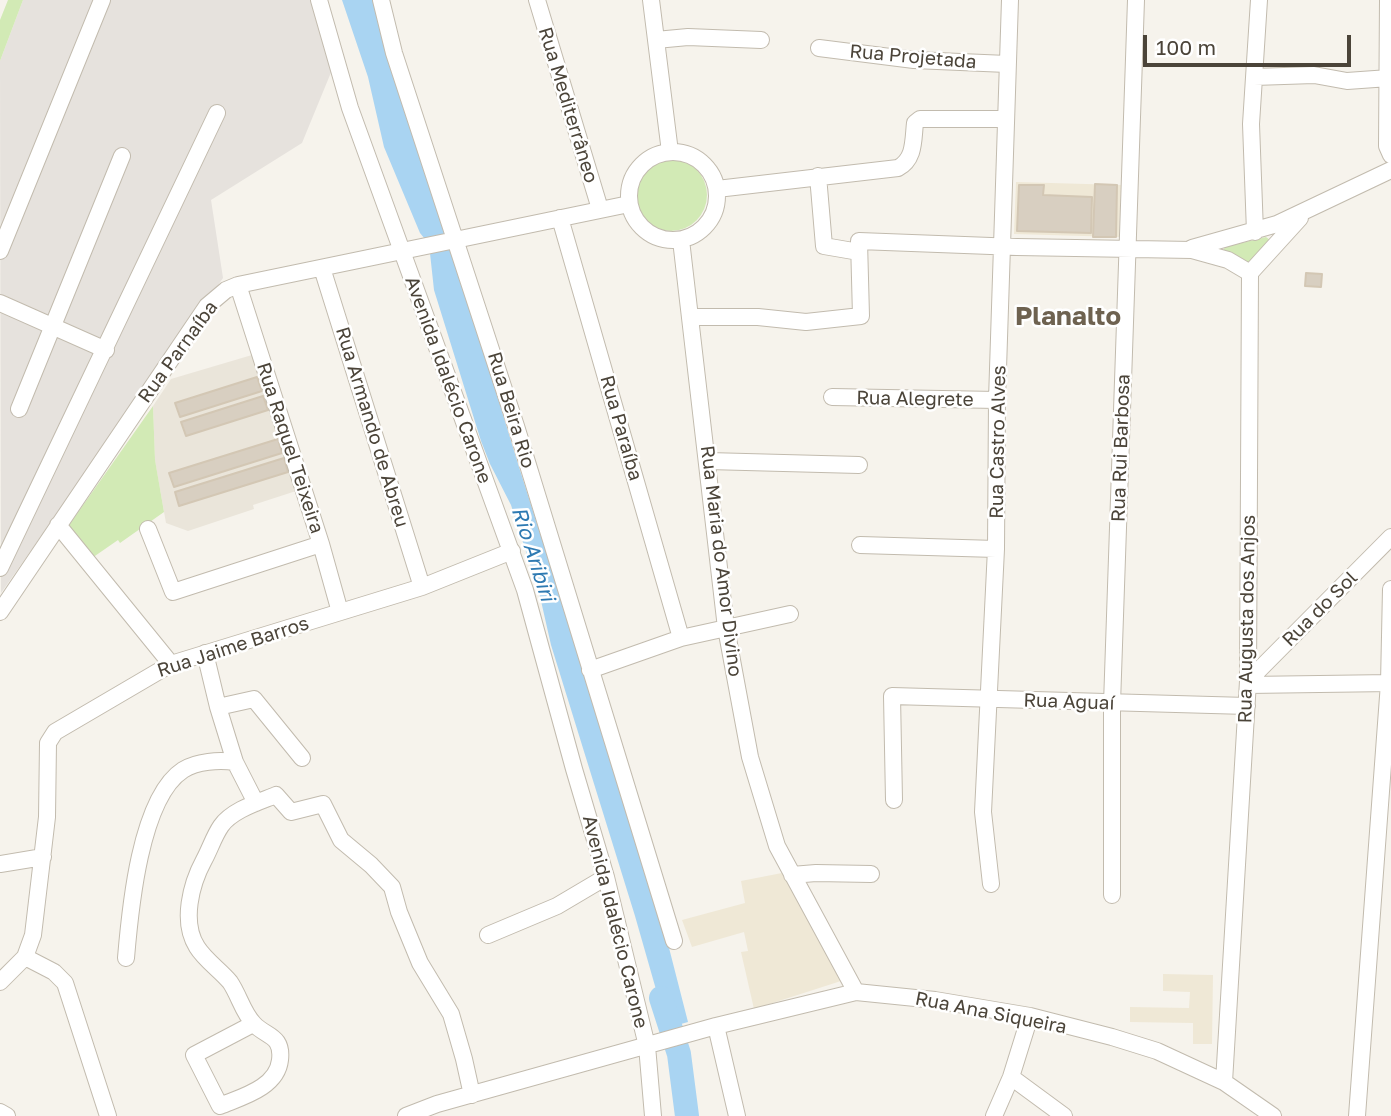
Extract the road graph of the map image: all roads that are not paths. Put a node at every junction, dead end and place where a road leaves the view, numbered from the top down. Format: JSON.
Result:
{"nodes":[{"id":1,"x":102,"y":0,"type":"edge"},
{"id":2,"x":319,"y":0,"type":"edge"},
{"id":3,"x":381,"y":0,"type":"edge"},
{"id":4,"x":537,"y":0,"type":"edge"},
{"id":5,"x":651,"y":0,"type":"edge"},
{"id":6,"x":1010,"y":0,"type":"edge"},
{"id":7,"x":1136,"y":0,"type":"edge"},
{"id":8,"x":1259,"y":0,"type":"edge"},
{"id":9,"x":1388,"y":0,"type":"edge"},
{"id":10,"x":656,"y":40,"type":"junction"},
{"id":11,"x":761,"y":40,"type":"dead end"},
{"id":12,"x":819,"y":48,"type":"dead end"},
{"id":13,"x":1007,"y":64,"type":"junction"},
{"id":14,"x":1254,"y":77,"type":"junction"},
{"id":15,"x":1389,"y":78,"type":"junction"},
{"id":16,"x":217,"y":113,"type":"dead end"},
{"id":17,"x":1005,"y":119,"type":"junction"},
{"id":18,"x":670,"y":152,"type":"junction"},
{"id":19,"x":1391,"y":155,"type":"edge"},
{"id":20,"x":122,"y":156,"type":"dead end"},
{"id":21,"x":1391,"y":170,"type":"edge"},
{"id":22,"x":818,"y":176,"type":"junction"},
{"id":23,"x":717,"y":189,"type":"junction"},
{"id":24,"x":629,"y":204,"type":"junction"},
{"id":25,"x":1317,"y":204,"type":"junction"},
{"id":26,"x":600,"y":209,"type":"junction"},
{"id":27,"x":560,"y":218,"type":"junction"},
{"id":28,"x":1262,"y":229,"type":"junction"},
{"id":29,"x":455,"y":240,"type":"junction"},
{"id":30,"x":681,"y":240,"type":"junction"},
{"id":31,"x":1275,"y":244,"type":"junction"},
{"id":32,"x":1002,"y":246,"type":"junction"},
{"id":33,"x":1216,"y":249,"type":"junction"},
{"id":34,"x":1127,"y":250,"type":"junction"},
{"id":35,"x":0,"y":251,"type":"edge"},
{"id":36,"x":400,"y":251,"type":"junction"},
{"id":37,"x":859,"y":252,"type":"junction"},
{"id":38,"x":322,"y":268,"type":"junction"},
{"id":39,"x":1250,"y":273,"type":"junction"},
{"id":40,"x":238,"y":285,"type":"junction"},
{"id":41,"x":0,"y":303,"type":"edge"},
{"id":42,"x":691,"y":317,"type":"junction"},
{"id":43,"x":52,"y":326,"type":"junction"},
{"id":44,"x":106,"y":349,"type":"junction"},
{"id":45,"x":832,"y":397,"type":"dead end"},
{"id":46,"x":998,"y":400,"type":"junction"},
{"id":47,"x":19,"y":409,"type":"dead end"},
{"id":48,"x":708,"y":461,"type":"junction"},
{"id":49,"x":859,"y":465,"type":"dead end"},
{"id":50,"x":32,"y":500,"type":"junction"},
{"id":51,"x":58,"y":525,"type":"junction"},
{"id":52,"x":148,"y":529,"type":"dead end"},
{"id":53,"x":1391,"y":537,"type":"edge"},
{"id":54,"x":0,"y":540,"type":"edge"},
{"id":55,"x":321,"y":544,"type":"junction"},
{"id":56,"x":860,"y":545,"type":"dead end"},
{"id":57,"x":0,"y":548,"type":"edge"},
{"id":58,"x":996,"y":549,"type":"junction"},
{"id":59,"x":512,"y":551,"type":"junction"},
{"id":60,"x":0,"y":568,"type":"edge"},
{"id":61,"x":422,"y":587,"type":"junction"},
{"id":62,"x":1391,"y":589,"type":"edge"},
{"id":63,"x":0,"y":612,"type":"edge"},
{"id":64,"x":340,"y":612,"type":"junction"},
{"id":65,"x":790,"y":614,"type":"dead end"},
{"id":66,"x":726,"y":628,"type":"junction"},
{"id":67,"x":681,"y":638,"type":"junction"},
{"id":68,"x":205,"y":653,"type":"junction"},
{"id":69,"x":171,"y":663,"type":"junction"},
{"id":70,"x":590,"y":670,"type":"junction"},
{"id":71,"x":1248,"y":683,"type":"junction"},
{"id":72,"x":1390,"y":683,"type":"edge"},
{"id":73,"x":990,"y":700,"type":"junction"},
{"id":74,"x":1112,"y":704,"type":"junction"},
{"id":75,"x":1247,"y":706,"type":"junction"},
{"id":76,"x":218,"y":707,"type":"junction"},
{"id":77,"x":302,"y":758,"type":"dead end"},
{"id":78,"x":235,"y":762,"type":"junction"},
{"id":79,"x":894,"y":800,"type":"dead end"},
{"id":80,"x":256,"y":803,"type":"junction"},
{"id":81,"x":43,"y":857,"type":"junction"},
{"id":82,"x":0,"y":864,"type":"edge"},
{"id":83,"x":871,"y":874,"type":"dead end"},
{"id":84,"x":792,"y":875,"type":"junction"},
{"id":85,"x":606,"y":877,"type":"junction"},
{"id":86,"x":991,"y":884,"type":"dead end"},
{"id":87,"x":1112,"y":895,"type":"dead end"},
{"id":88,"x":488,"y":935,"type":"dead end"},
{"id":89,"x":674,"y":941,"type":"dead end"},
{"id":90,"x":25,"y":957,"type":"junction"},
{"id":91,"x":126,"y":958,"type":"dead end"},
{"id":92,"x":0,"y":982,"type":"edge"},
{"id":93,"x":856,"y":992,"type":"junction"},
{"id":94,"x":1030,"y":1016,"type":"junction"},
{"id":95,"x":253,"y":1024,"type":"junction"},
{"id":96,"x":716,"y":1026,"type":"junction"},
{"id":97,"x":647,"y":1046,"type":"junction"},
{"id":98,"x":1012,"y":1077,"type":"junction"},
{"id":99,"x":1224,"y":1082,"type":"junction"},
{"id":100,"x":472,"y":1096,"type":"junction"},
{"id":101,"x":0,"y":1112,"type":"edge"},
{"id":102,"x":7,"y":1116,"type":"edge"},
{"id":103,"x":108,"y":1116,"type":"edge"},
{"id":104,"x":406,"y":1116,"type":"edge"},
{"id":105,"x":653,"y":1116,"type":"edge"},
{"id":106,"x":737,"y":1116,"type":"edge"},
{"id":107,"x":994,"y":1116,"type":"edge"},
{"id":108,"x":1064,"y":1116,"type":"edge"},
{"id":109,"x":1273,"y":1116,"type":"edge"},
{"id":110,"x":1357,"y":1116,"type":"edge"}],
"edges":[{"from":1,"to":35,"type":"street"},
{"from":2,"to":36,"type":"street","name":"Avenida Idalécio Carone"},
{"from":3,"to":29,"type":"street","name":"Rua Beira Rio"},
{"from":4,"to":26,"type":"street","name":"Rua Mediterrâneo"},
{"from":5,"to":10,"type":"street"},
{"from":6,"to":13,"type":"street","name":"Rua Castro Alves"},
{"from":7,"to":34,"type":"street","name":"Rua Rui Barbosa"},
{"from":8,"to":14,"type":"street"},
{"from":9,"to":15,"type":"street"},
{"from":10,"to":11,"type":"street"},
{"from":10,"to":18,"type":"street"},
{"from":12,"to":13,"type":"street","name":"Rua Projetada"},
{"from":13,"to":17,"type":"street","name":"Rua Castro Alves"},
{"from":14,"to":15,"type":"street"},
{"from":14,"to":28,"type":"street"},
{"from":15,"to":19,"type":"street"},
{"from":16,"to":44,"type":"street"},
{"from":17,"to":22,"type":"street"},
{"from":17,"to":32,"type":"street","name":"Rua Castro Alves"},
{"from":18,"to":23,"type":"street"},
{"from":18,"to":24,"type":"street"},
{"from":20,"to":43,"type":"street"},
{"from":21,"to":25,"type":"street"},
{"from":22,"to":23,"type":"street"},
{"from":22,"to":37,"type":"street"},
{"from":23,"to":30,"type":"street"},
{"from":24,"to":26,"type":"street"},
{"from":24,"to":30,"type":"street"},
{"from":25,"to":28,"type":"street"},
{"from":25,"to":31,"type":"street"},
{"from":26,"to":27,"type":"street"},
{"from":27,"to":29,"type":"street"},
{"from":27,"to":67,"type":"street","name":"Rua Paraíba"},
{"from":28,"to":31,"type":"street"},
{"from":28,"to":33,"type":"street"},
{"from":29,"to":36,"type":"street","name":"Rua Parnaíba"},
{"from":29,"to":70,"type":"street","name":"Rua Beira Rio"},
{"from":30,"to":42,"type":"street","name":"Rua Maria do Amor Divino"},
{"from":31,"to":39,"type":"street"},
{"from":32,"to":34,"type":"street"},
{"from":32,"to":37,"type":"street"},
{"from":32,"to":46,"type":"street","name":"Rua Castro Alves"},
{"from":33,"to":34,"type":"street"},
{"from":33,"to":39,"type":"street"},
{"from":34,"to":74,"type":"street","name":"Rua Rui Barbosa"},
{"from":36,"to":38,"type":"street","name":"Rua Parnaíba"},
{"from":36,"to":59,"type":"street","name":"Avenida Idalécio Carone"},
{"from":37,"to":42,"type":"street"},
{"from":38,"to":40,"type":"street","name":"Rua Parnaíba"},
{"from":38,"to":61,"type":"street","name":"Rua Armando de Abreu"},
{"from":39,"to":71,"type":"street","name":"Rua Augusta dos Anjos"},
{"from":40,"to":51,"type":"street","name":"Rua Parnaíba"},
{"from":40,"to":55,"type":"street","name":"Rua Raquel Teixeira"},
{"from":41,"to":43,"type":"street"},
{"from":42,"to":48,"type":"street","name":"Rua Maria do Amor Divino"},
{"from":43,"to":44,"type":"street"},
{"from":43,"to":47,"type":"street"},
{"from":44,"to":50,"type":"street"},
{"from":45,"to":46,"type":"street","name":"Rua Alegrete"},
{"from":46,"to":58,"type":"street","name":"Rua Castro Alves"},
{"from":48,"to":49,"type":"street"},
{"from":48,"to":66,"type":"street","name":"Rua Maria do Amor Divino"},
{"from":50,"to":54,"type":"street"},
{"from":50,"to":57,"type":"street"},
{"from":50,"to":60,"type":"street"},
{"from":51,"to":63,"type":"street","name":"Rua Parnaíba"},
{"from":51,"to":69,"type":"street"},
{"from":52,"to":55,"type":"street"},
{"from":53,"to":71,"type":"street","name":"Rua do Sol"},
{"from":55,"to":64,"type":"street","name":"Rua Raquel Teixeira"},
{"from":56,"to":58,"type":"street"},
{"from":58,"to":73,"type":"street","name":"Rua Castro Alves"},
{"from":59,"to":61,"type":"street","name":"Rua Jaime Barros"},
{"from":59,"to":85,"type":"street","name":"Avenida Idalécio Carone"},
{"from":61,"to":64,"type":"street","name":"Rua Jaime Barros"},
{"from":62,"to":72,"type":"street"},
{"from":64,"to":68,"type":"street","name":"Rua Jaime Barros"},
{"from":65,"to":66,"type":"street"},
{"from":66,"to":67,"type":"street"},
{"from":66,"to":84,"type":"street","name":"Rua Maria do Amor Divino"},
{"from":67,"to":70,"type":"street"},
{"from":68,"to":69,"type":"street","name":"Rua Jaime Barros"},
{"from":68,"to":76,"type":"street"},
{"from":69,"to":81,"type":"street","name":"Rua Jaime Barros"},
{"from":70,"to":89,"type":"street","name":"Rua Beira Rio"},
{"from":71,"to":72,"type":"street"},
{"from":71,"to":75,"type":"street","name":"Rua Augusta dos Anjos"},
{"from":72,"to":110,"type":"street"},
{"from":73,"to":74,"type":"street","name":"Rua Aguaí"},
{"from":73,"to":79,"type":"street","name":"Rua Aguaí"},
{"from":73,"to":86,"type":"street","name":"Rua Castro Alves"},
{"from":74,"to":75,"type":"street","name":"Rua Aguaí"},
{"from":74,"to":87,"type":"street","name":"Rua Rui Barbosa"},
{"from":75,"to":99,"type":"street","name":"Rua Augusta dos Anjos"},
{"from":76,"to":77,"type":"street"},
{"from":76,"to":78,"type":"street"},
{"from":78,"to":80,"type":"street"},
{"from":78,"to":91,"type":"street"},
{"from":80,"to":95,"type":"street"},
{"from":80,"to":100,"type":"street"},
{"from":81,"to":82,"type":"street"},
{"from":81,"to":90,"type":"street","name":"Rua Jaime Barros"},
{"from":83,"to":84,"type":"street"},
{"from":84,"to":93,"type":"street","name":"Rua Maria do Amor Divino"},
{"from":85,"to":88,"type":"street"},
{"from":85,"to":97,"type":"street","name":"Avenida Idalécio Carone"},
{"from":90,"to":92,"type":"street","name":"Rua Jaime Barros"},
{"from":90,"to":103,"type":"street"},
{"from":93,"to":94,"type":"street","name":"Rua Ana Siqueira"},
{"from":93,"to":96,"type":"street","name":"Rua Ana Siqueira"},
{"from":94,"to":98,"type":"street"},
{"from":94,"to":99,"type":"street","name":"Rua Ana Siqueira"},
{"from":95,"to":95,"type":"street"},
{"from":96,"to":97,"type":"street","name":"Rua Ana Siqueira"},
{"from":96,"to":106,"type":"street"},
{"from":97,"to":100,"type":"street","name":"Rua Ana Siqueira"},
{"from":97,"to":105,"type":"street","name":"Avenida Idalécio Carone"},
{"from":98,"to":107,"type":"street"},
{"from":98,"to":108,"type":"street"},
{"from":99,"to":109,"type":"street","name":"Rua Ana Siqueira"},
{"from":100,"to":104,"type":"street","name":"Rua Ana Siqueira"},
{"from":101,"to":102,"type":"street"}]}
